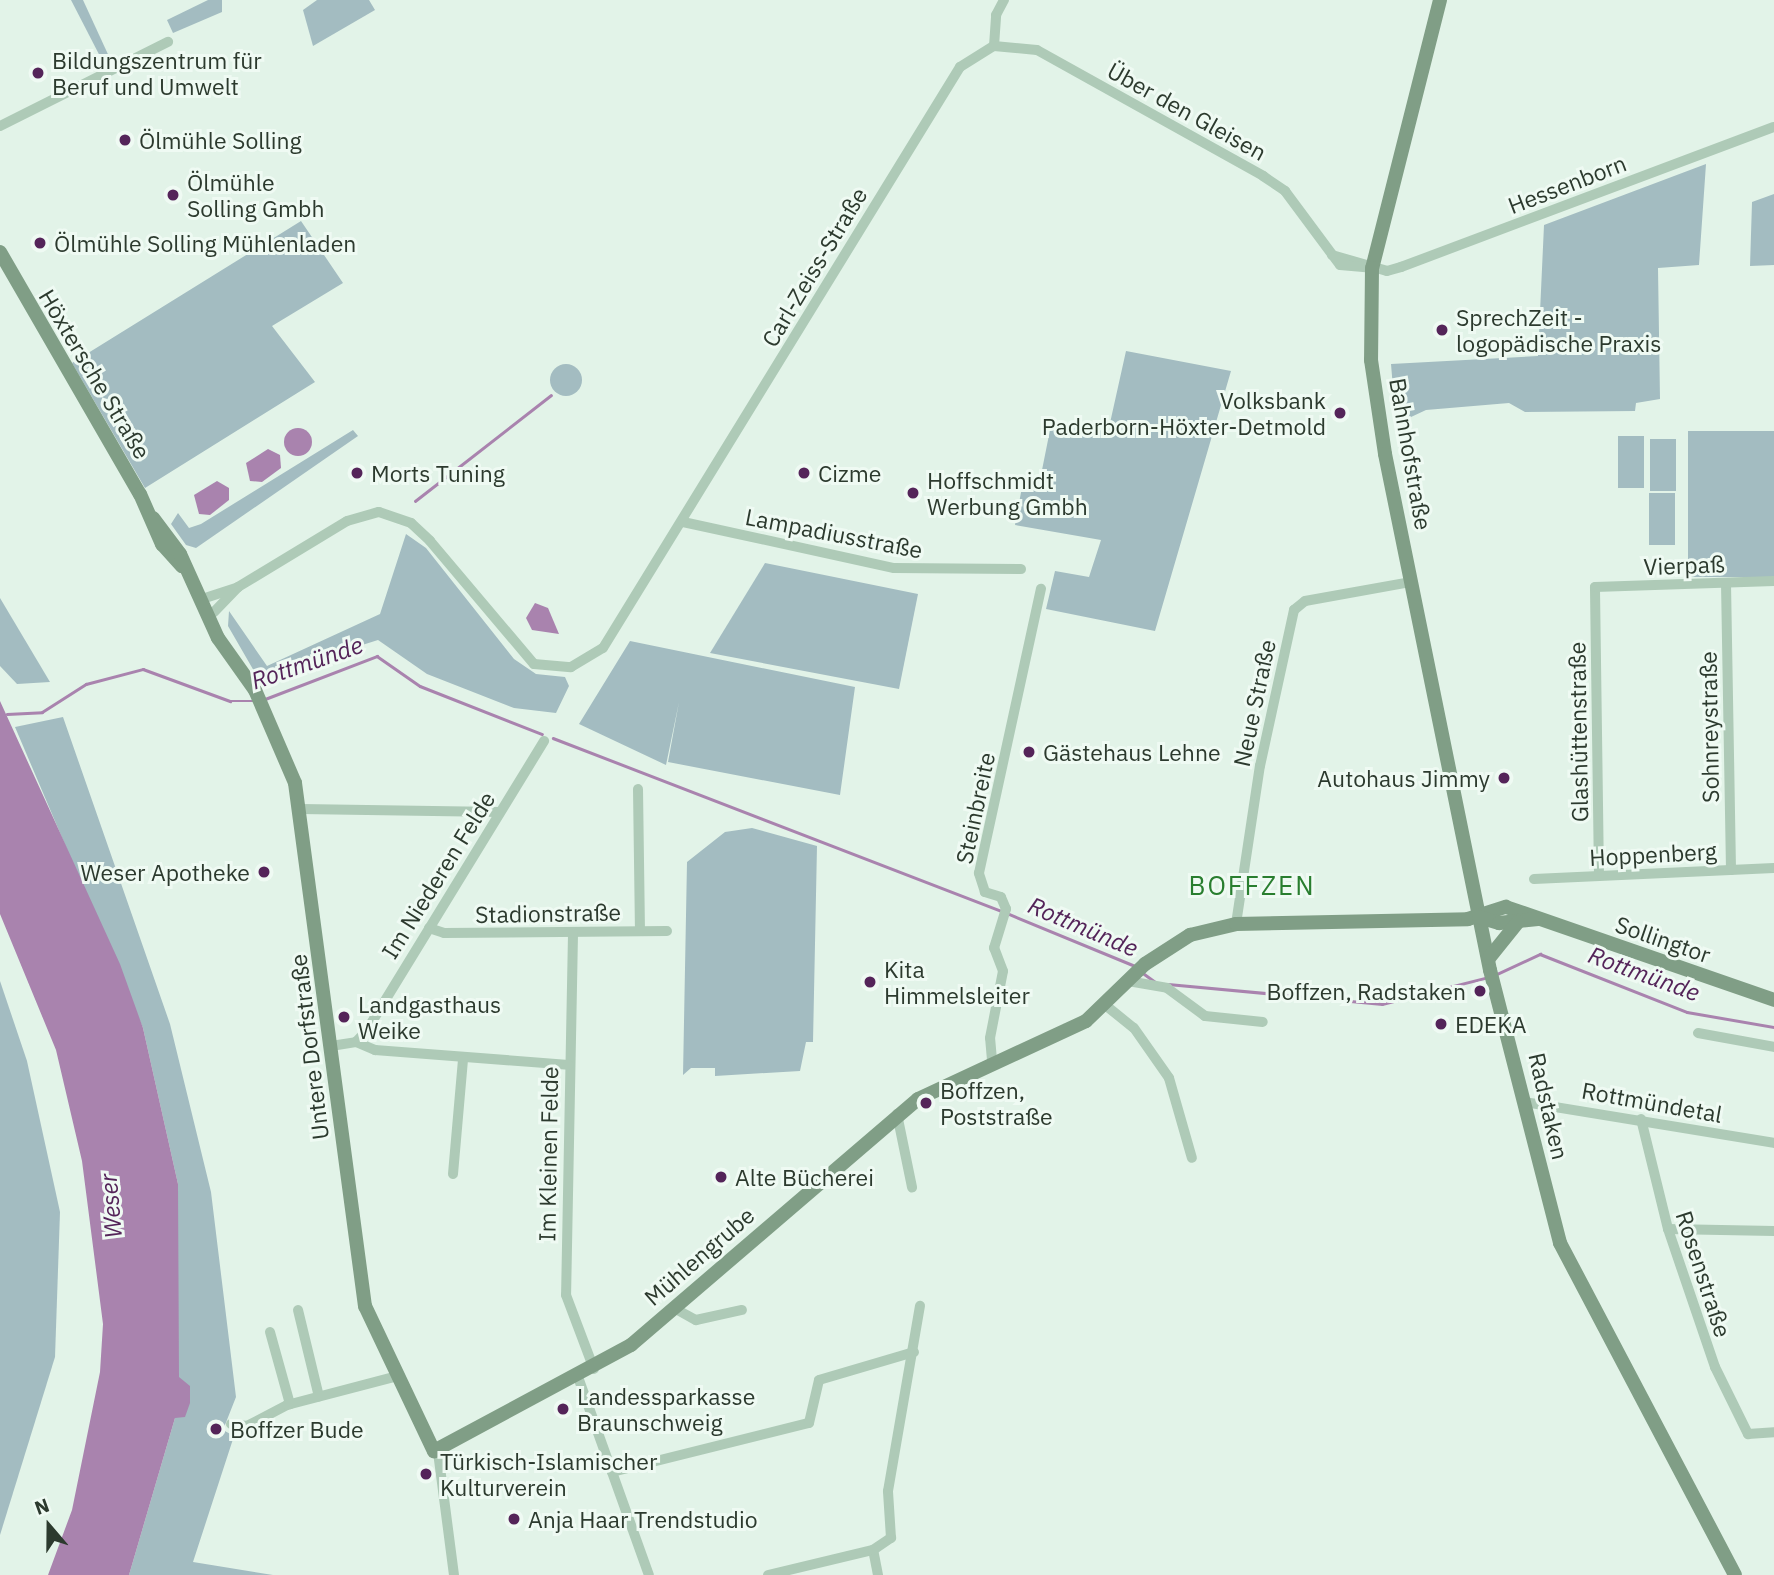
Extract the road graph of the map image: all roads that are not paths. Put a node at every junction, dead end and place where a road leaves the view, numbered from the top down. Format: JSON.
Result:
{"nodes":[{"id":1,"x":1004,"y":0,"type":"edge"},
{"id":2,"x":1440,"y":0,"type":"edge"},
{"id":3,"x":167,"y":42,"type":"dead end"},
{"id":4,"x":994,"y":46,"type":"junction"},
{"id":5,"x":0,"y":126,"type":"edge"},
{"id":6,"x":1774,"y":127,"type":"edge"},
{"id":7,"x":0,"y":252,"type":"edge"},
{"id":8,"x":1372,"y":268,"type":"junction"},
{"id":9,"x":683,"y":522,"type":"junction"},
{"id":10,"x":1021,"y":569,"type":"dead end"},
{"id":11,"x":1774,"y":581,"type":"edge"},
{"id":12,"x":1411,"y":582,"type":"junction"},
{"id":13,"x":1726,"y":583,"type":"junction"},
{"id":14,"x":238,"y":587,"type":"junction"},
{"id":15,"x":1595,"y":587,"type":"joint"},
{"id":16,"x":1041,"y":589,"type":"dead end"},
{"id":17,"x":206,"y":605,"type":"junction"},
{"id":18,"x":544,"y":741,"type":"dead end"},
{"id":19,"x":638,"y":789,"type":"dead end"},
{"id":20,"x":301,"y":809,"type":"junction"},
{"id":21,"x":499,"y":812,"type":"junction"},
{"id":22,"x":1774,"y":868,"type":"edge"},
{"id":23,"x":1731,"y":870,"type":"junction"},
{"id":24,"x":1599,"y":876,"type":"junction"},
{"id":25,"x":1534,"y":879,"type":"dead end"},
{"id":26,"x":1479,"y":917,"type":"junction"},
{"id":27,"x":1538,"y":919,"type":"junction"},
{"id":28,"x":1518,"y":922,"type":"junction"},
{"id":29,"x":1236,"y":924,"type":"junction"},
{"id":30,"x":429,"y":928,"type":"junction"},
{"id":31,"x":640,"y":931,"type":"junction"},
{"id":32,"x":667,"y":931,"type":"dead end"},
{"id":33,"x":573,"y":933,"type":"junction"},
{"id":34,"x":1491,"y":971,"type":"junction"},
{"id":35,"x":1136,"y":973,"type":"junction"},
{"id":36,"x":1774,"y":1000,"type":"edge"},
{"id":37,"x":1104,"y":1004,"type":"junction"},
{"id":38,"x":1264,"y":1022,"type":"dead end"},
{"id":39,"x":1698,"y":1033,"type":"dead end"},
{"id":40,"x":356,"y":1042,"type":"junction"},
{"id":41,"x":331,"y":1046,"type":"junction"},
{"id":42,"x":1774,"y":1047,"type":"edge"},
{"id":43,"x":463,"y":1059,"type":"junction"},
{"id":44,"x":992,"y":1060,"type":"junction"},
{"id":45,"x":568,"y":1065,"type":"junction"},
{"id":46,"x":1524,"y":1102,"type":"junction"},
{"id":47,"x":897,"y":1114,"type":"junction"},
{"id":48,"x":1641,"y":1119,"type":"junction"},
{"id":49,"x":1774,"y":1143,"type":"edge"},
{"id":50,"x":1192,"y":1158,"type":"dead end"},
{"id":51,"x":453,"y":1174,"type":"dead end"},
{"id":52,"x":912,"y":1187,"type":"dead end"},
{"id":53,"x":1668,"y":1229,"type":"junction"},
{"id":54,"x":1774,"y":1231,"type":"edge"},
{"id":55,"x":920,"y":1306,"type":"dead end"},
{"id":56,"x":674,"y":1308,"type":"junction"},
{"id":57,"x":298,"y":1310,"type":"dead end"},
{"id":58,"x":742,"y":1310,"type":"dead end"},
{"id":59,"x":270,"y":1332,"type":"dead end"},
{"id":60,"x":914,"y":1352,"type":"junction"},
{"id":61,"x":594,"y":1370,"type":"junction"},
{"id":62,"x":394,"y":1377,"type":"junction"},
{"id":63,"x":578,"y":1377,"type":"junction"},
{"id":64,"x":318,"y":1396,"type":"junction"},
{"id":65,"x":290,"y":1404,"type":"junction"},
{"id":66,"x":231,"y":1424,"type":"dead end"},
{"id":67,"x":1774,"y":1432,"type":"edge"},
{"id":68,"x":434,"y":1450,"type":"junction"},
{"id":69,"x":612,"y":1472,"type":"junction"},
{"id":70,"x":873,"y":1550,"type":"junction"},
{"id":71,"x":454,"y":1575,"type":"edge"},
{"id":72,"x":649,"y":1575,"type":"edge"},
{"id":73,"x":768,"y":1575,"type":"edge"},
{"id":74,"x":878,"y":1575,"type":"edge"},
{"id":75,"x":1735,"y":1575,"type":"edge"}],
"edges":[{"from":1,"to":4,"type":"street"},
{"from":2,"to":8,"type":"street","name":"Bahnhofstraße"},
{"from":3,"to":5,"type":"street"},
{"from":4,"to":8,"type":"street","name":"Über den Gleisen"},
{"from":4,"to":9,"type":"street","name":"Carl-Zeiss-Straße"},
{"from":6,"to":8,"type":"street","name":"Hessenborn"},
{"from":7,"to":17,"type":"street","name":"Höxtersche Straße"},
{"from":8,"to":12,"type":"street","name":"Bahnhofstraße"},
{"from":9,"to":10,"type":"street","name":"Lampadiusstraße"},
{"from":9,"to":14,"type":"street","name":"Carl-Zeiss-Straße"},
{"from":11,"to":13,"type":"street","name":"Vierpaß"},
{"from":12,"to":26,"type":"street","name":"Bahnhofstraße"},
{"from":12,"to":29,"type":"street","name":"Neue Straße"},
{"from":13,"to":15,"type":"street","name":"Vierpaß"},
{"from":13,"to":23,"type":"street","name":"Sohnreystraße"},
{"from":14,"to":17,"type":"street"},
{"from":14,"to":17,"type":"street"},
{"from":15,"to":24,"type":"street","name":"Glashüttenstraße"},
{"from":16,"to":44,"type":"street","name":"Steinbreite"},
{"from":17,"to":20,"type":"street","name":"Untere Dorfstraße"},
{"from":18,"to":21,"type":"street","name":"Im Niederen Felde"},
{"from":19,"to":31,"type":"street"},
{"from":20,"to":21,"type":"street"},
{"from":20,"to":41,"type":"street","name":"Untere Dorfstraße"},
{"from":21,"to":30,"type":"street","name":"Im Niederen Felde"},
{"from":22,"to":23,"type":"street","name":"Hoppenberg"},
{"from":23,"to":24,"type":"street","name":"Hoppenberg"},
{"from":24,"to":25,"type":"street","name":"Hoppenberg"},
{"from":26,"to":27,"type":"street","name":"Sollingtor"},
{"from":26,"to":28,"type":"street","name":"Sollingtor"},
{"from":26,"to":29,"type":"street","name":"Mühlengrube"},
{"from":26,"to":34,"type":"street","name":"Radstaken"},
{"from":27,"to":28,"type":"street","name":"Sollingtor"},
{"from":27,"to":36,"type":"street","name":"Sollingtor"},
{"from":28,"to":34,"type":"street"},
{"from":29,"to":35,"type":"street","name":"Mühlengrube"},
{"from":30,"to":33,"type":"street","name":"Stadionstraße"},
{"from":30,"to":40,"type":"street","name":"Im Niederen Felde"},
{"from":31,"to":32,"type":"street","name":"Stadionstraße"},
{"from":31,"to":33,"type":"street","name":"Stadionstraße"},
{"from":33,"to":45,"type":"street","name":"Im Kleinen Felde"},
{"from":34,"to":46,"type":"street","name":"Radstaken"},
{"from":35,"to":37,"type":"street","name":"Mühlengrube"},
{"from":35,"to":38,"type":"street"},
{"from":37,"to":44,"type":"street","name":"Mühlengrube"},
{"from":37,"to":50,"type":"street"},
{"from":39,"to":42,"type":"street"},
{"from":40,"to":41,"type":"street"},
{"from":40,"to":43,"type":"street"},
{"from":41,"to":62,"type":"street","name":"Untere Dorfstraße"},
{"from":43,"to":45,"type":"street"},
{"from":43,"to":51,"type":"street"},
{"from":44,"to":47,"type":"street","name":"Mühlengrube"},
{"from":45,"to":61,"type":"street","name":"Im Kleinen Felde"},
{"from":46,"to":48,"type":"street","name":"Rottmündetal"},
{"from":46,"to":75,"type":"street","name":"Radstaken"},
{"from":47,"to":52,"type":"street"},
{"from":47,"to":56,"type":"street","name":"Mühlengrube"},
{"from":48,"to":49,"type":"street","name":"Rottmündetal"},
{"from":48,"to":53,"type":"street","name":"Rosenstraße"},
{"from":53,"to":54,"type":"street"},
{"from":53,"to":67,"type":"street","name":"Rosenstraße"},
{"from":55,"to":60,"type":"street"},
{"from":56,"to":58,"type":"street"},
{"from":56,"to":61,"type":"street","name":"Mühlengrube"},
{"from":57,"to":64,"type":"street"},
{"from":59,"to":65,"type":"street"},
{"from":60,"to":69,"type":"street"},
{"from":60,"to":70,"type":"street"},
{"from":61,"to":63,"type":"street","name":"Mühlengrube"},
{"from":62,"to":64,"type":"street"},
{"from":62,"to":68,"type":"street","name":"Untere Dorfstraße"},
{"from":63,"to":68,"type":"street","name":"Mühlengrube"},
{"from":63,"to":69,"type":"street"},
{"from":64,"to":65,"type":"street"},
{"from":65,"to":66,"type":"street"},
{"from":68,"to":71,"type":"street"},
{"from":69,"to":72,"type":"street"},
{"from":70,"to":73,"type":"street"},
{"from":70,"to":74,"type":"street"}]}
